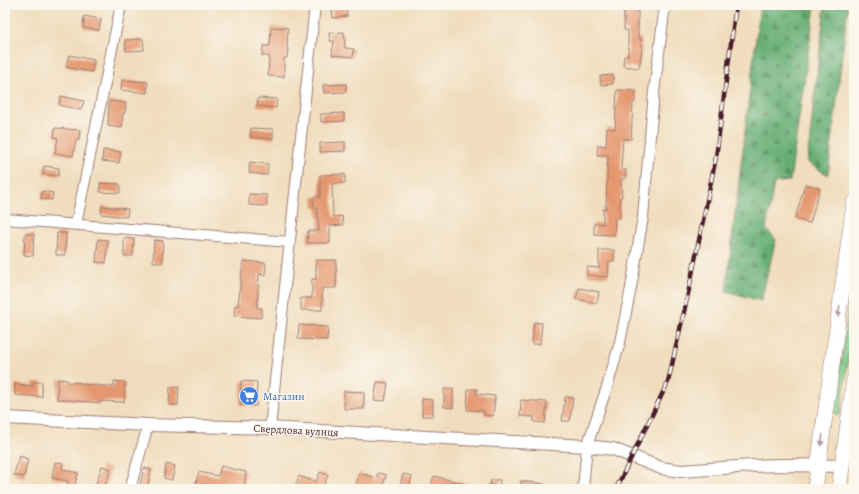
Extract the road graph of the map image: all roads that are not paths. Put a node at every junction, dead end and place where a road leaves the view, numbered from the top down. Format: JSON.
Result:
{"nodes":[{"id":1,"x":121,"y":5,"type":"edge"},
{"id":2,"x":315,"y":5,"type":"edge"},
{"id":3,"x":665,"y":5,"type":"edge"},
{"id":4,"x":854,"y":203,"type":"edge"},
{"id":5,"x":5,"y":219,"type":"edge"},
{"id":6,"x":76,"y":224,"type":"junction"},
{"id":7,"x":290,"y":242,"type":"junction"},
{"id":8,"x":854,"y":379,"type":"edge"},
{"id":9,"x":5,"y":418,"type":"edge"},
{"id":10,"x":148,"y":424,"type":"junction"},
{"id":11,"x":270,"y":428,"type":"junction"},
{"id":12,"x":587,"y":446,"type":"junction"},
{"id":13,"x":818,"y":465,"type":"junction"},
{"id":14,"x":842,"y":466,"type":"junction"},
{"id":15,"x":130,"y":489,"type":"edge"},
{"id":16,"x":582,"y":489,"type":"edge"},
{"id":17,"x":815,"y":489,"type":"edge"},
{"id":18,"x":839,"y":489,"type":"edge"}],
"edges":[{"from":1,"to":6,"type":"street"},
{"from":2,"to":7,"type":"street"},
{"from":3,"to":12,"type":"street"},
{"from":4,"to":13,"type":"main road","one_way":true},
{"from":5,"to":6,"type":"street"},
{"from":6,"to":7,"type":"street"},
{"from":7,"to":11,"type":"street"},
{"from":8,"to":14,"type":"main road"},
{"from":9,"to":10,"type":"street","name":"Свердлова вулиця"},
{"from":10,"to":11,"type":"street","name":"Свердлова вулиця"},
{"from":10,"to":15,"type":"street"},
{"from":11,"to":12,"type":"street","name":"Свердлова вулиця"},
{"from":12,"to":13,"type":"street","name":"Свердлова вулиця"},
{"from":12,"to":16,"type":"street"},
{"from":13,"to":14,"type":"street","name":"Свердлова вулиця"},
{"from":13,"to":17,"type":"main road"},
{"from":14,"to":18,"type":"main road"}]}
